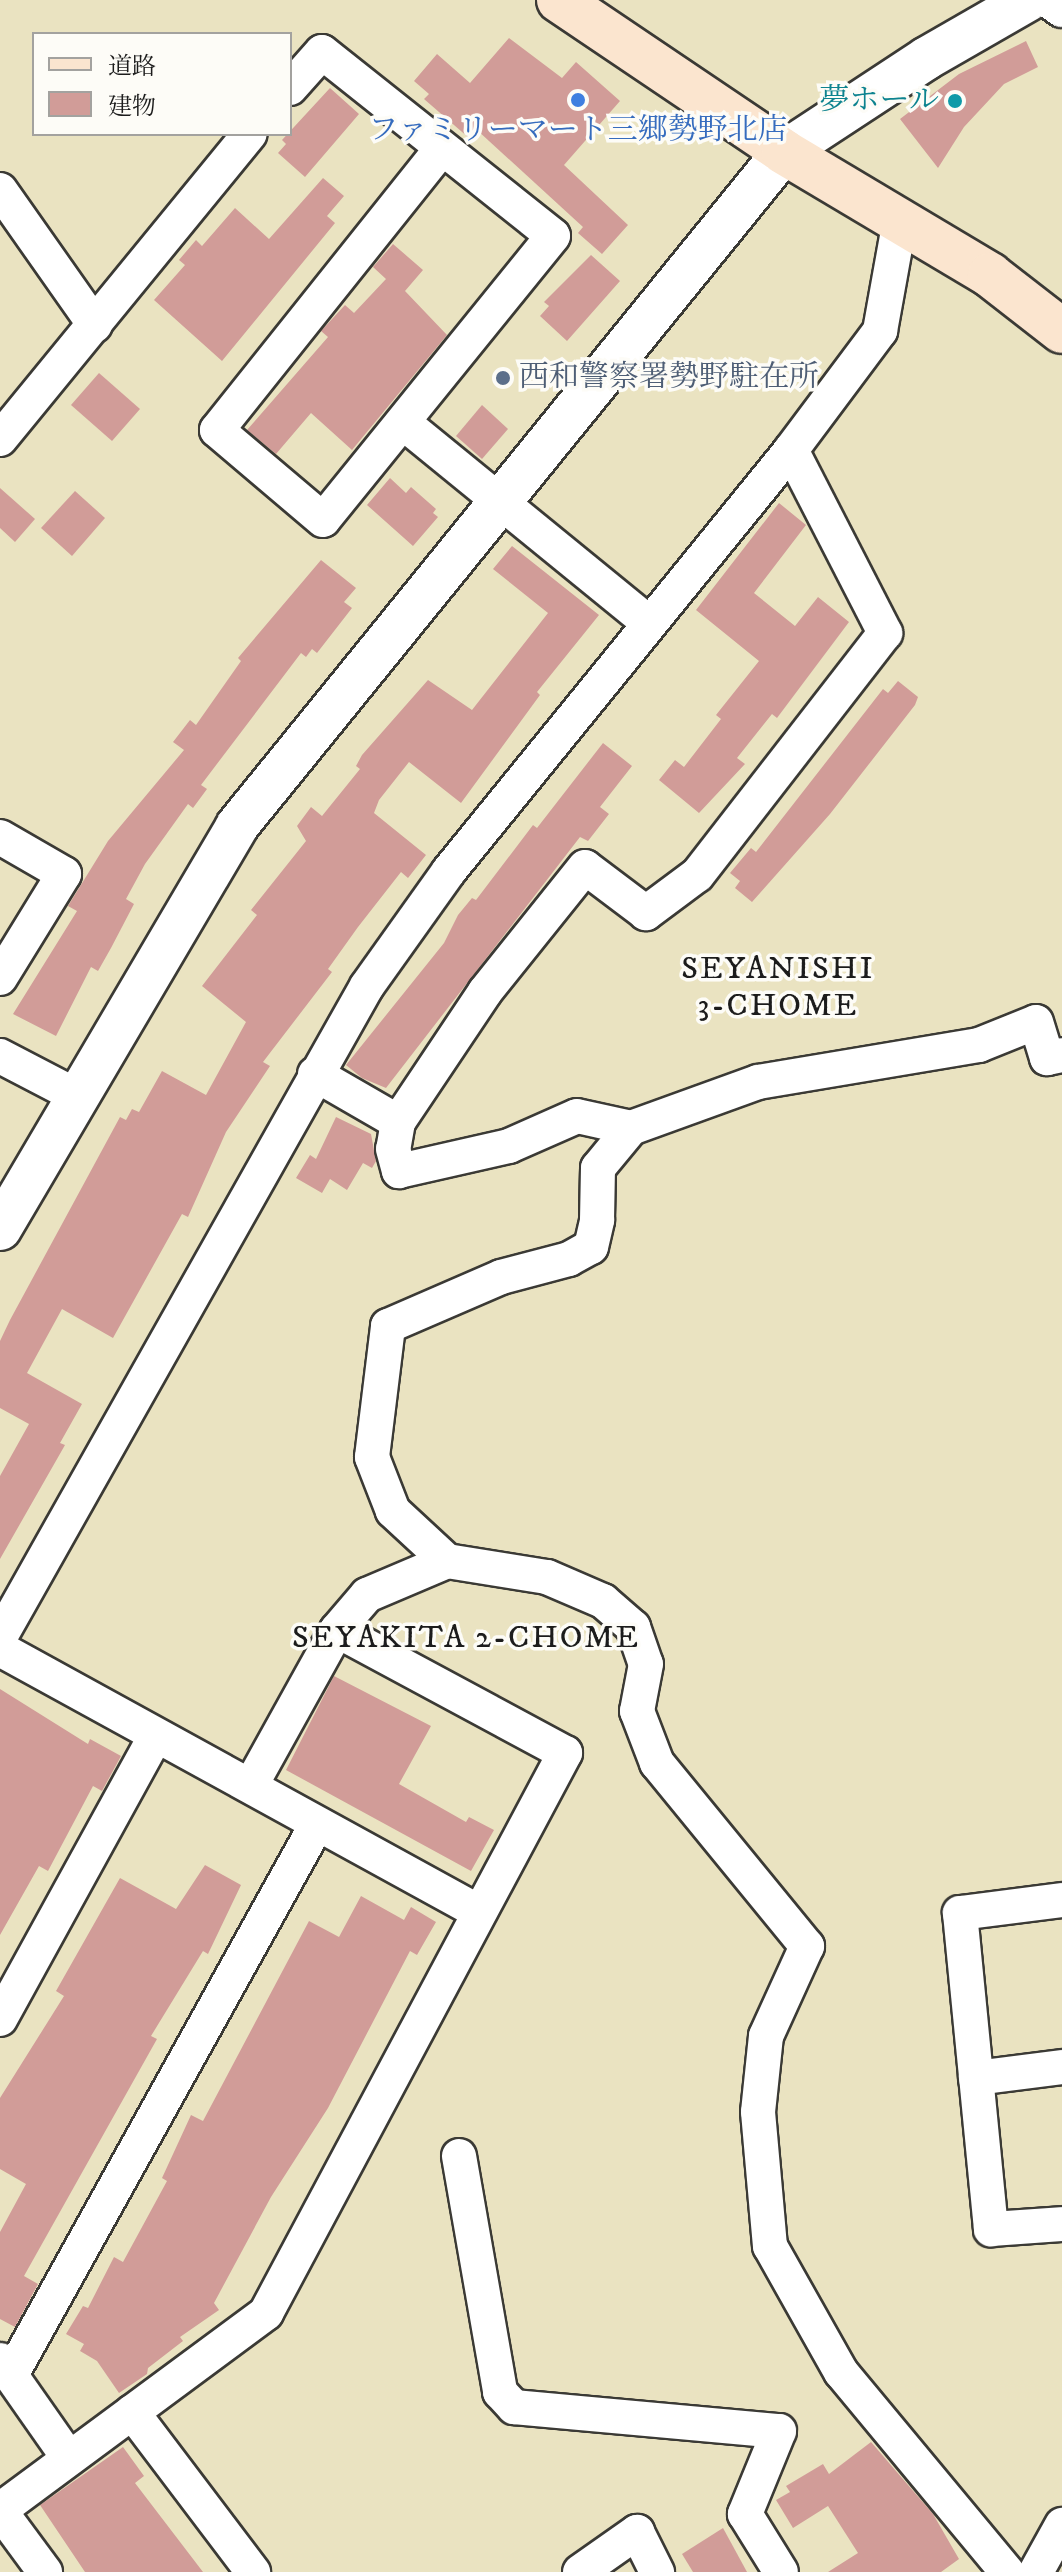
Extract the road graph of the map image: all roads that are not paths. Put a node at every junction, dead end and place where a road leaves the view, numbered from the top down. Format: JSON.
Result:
{"nodes":[{"id":1,"x":559,"y":0,"type":"edge"},
{"id":2,"x":1028,"y":0,"type":"edge"},
{"id":3,"x":1047,"y":0,"type":"edge"},
{"id":4,"x":1062,"y":10,"type":"edge"},
{"id":5,"x":292,"y":86,"type":"edge"},
{"id":6,"x":248,"y":136,"type":"edge"},
{"id":7,"x":441,"y":149,"type":"junction"},
{"id":8,"x":784,"y":152,"type":"junction"},
{"id":9,"x":0,"y":190,"type":"edge"},
{"id":10,"x":900,"y":220,"type":"junction"},
{"id":11,"x":95,"y":325,"type":"junction"},
{"id":12,"x":1062,"y":331,"type":"edge"},
{"id":13,"x":405,"y":424,"type":"junction"},
{"id":14,"x":0,"y":439,"type":"edge"},
{"id":15,"x":791,"y":450,"type":"junction"},
{"id":16,"x":496,"y":502,"type":"junction"},
{"id":17,"x":649,"y":623,"type":"junction"},
{"id":18,"x":0,"y":837,"type":"edge"},
{"id":19,"x":0,"y":978,"type":"edge"},
{"id":20,"x":1062,"y":1055,"type":"edge"},
{"id":21,"x":0,"y":1056,"type":"edge"},
{"id":22,"x":315,"y":1074,"type":"junction"},
{"id":23,"x":75,"y":1095,"type":"junction"},
{"id":24,"x":398,"y":1122,"type":"junction"},
{"id":25,"x":631,"y":1128,"type":"junction"},
{"id":26,"x":0,"y":1229,"type":"edge"},
{"id":27,"x":447,"y":1561,"type":"junction"},
{"id":28,"x":337,"y":1630,"type":"junction"},
{"id":29,"x":0,"y":1637,"type":"edge"},
{"id":30,"x":0,"y":1649,"type":"edge"},
{"id":31,"x":155,"y":1737,"type":"junction"},
{"id":32,"x":251,"y":1785,"type":"junction"},
{"id":33,"x":316,"y":1826,"type":"junction"},
{"id":34,"x":1062,"y":1900,"type":"edge"},
{"id":35,"x":477,"y":1911,"type":"junction"},
{"id":36,"x":0,"y":2019,"type":"edge"},
{"id":37,"x":1062,"y":2067,"type":"edge"},
{"id":38,"x":976,"y":2078,"type":"junction"},
{"id":39,"x":459,"y":2156,"type":"dead end"},
{"id":40,"x":1062,"y":2224,"type":"edge"},
{"id":41,"x":6,"y":2368,"type":"edge"},
{"id":42,"x":132,"y":2412,"type":"junction"},
{"id":43,"x":68,"y":2457,"type":"junction"},
{"id":44,"x":0,"y":2510,"type":"edge"},
{"id":45,"x":1062,"y":2525,"type":"edge"},
{"id":46,"x":45,"y":2572,"type":"edge"},
{"id":47,"x":253,"y":2572,"type":"edge"},
{"id":48,"x":580,"y":2572,"type":"edge"},
{"id":49,"x":657,"y":2572,"type":"edge"},
{"id":50,"x":781,"y":2572,"type":"edge"},
{"id":51,"x":1007,"y":2572,"type":"edge"},
{"id":52,"x":1036,"y":2572,"type":"edge"}],
"edges":[{"from":1,"to":8,"type":"main road"},
{"from":2,"to":8,"type":"street"},
{"from":3,"to":4,"type":"street"},
{"from":5,"to":7,"type":"street"},
{"from":6,"to":11,"type":"street"},
{"from":7,"to":13,"type":"street"},
{"from":7,"to":13,"type":"street"},
{"from":8,"to":10,"type":"main road"},
{"from":8,"to":16,"type":"street"},
{"from":9,"to":11,"type":"street"},
{"from":10,"to":12,"type":"main road"},
{"from":10,"to":15,"type":"street"},
{"from":11,"to":14,"type":"street"},
{"from":13,"to":16,"type":"street"},
{"from":15,"to":17,"type":"street"},
{"from":15,"to":24,"type":"street"},
{"from":16,"to":17,"type":"street"},
{"from":16,"to":23,"type":"street"},
{"from":17,"to":22,"type":"street"},
{"from":18,"to":19,"type":"street"},
{"from":20,"to":25,"type":"street"},
{"from":21,"to":23,"type":"street"},
{"from":22,"to":24,"type":"street"},
{"from":22,"to":29,"type":"street"},
{"from":23,"to":26,"type":"street"},
{"from":24,"to":25,"type":"street"},
{"from":25,"to":27,"type":"street"},
{"from":27,"to":28,"type":"street"},
{"from":27,"to":51,"type":"street"},
{"from":28,"to":32,"type":"street"},
{"from":28,"to":35,"type":"street"},
{"from":30,"to":31,"type":"street"},
{"from":31,"to":32,"type":"street"},
{"from":31,"to":36,"type":"street"},
{"from":32,"to":33,"type":"street"},
{"from":33,"to":35,"type":"street"},
{"from":33,"to":41,"type":"street"},
{"from":34,"to":38,"type":"street"},
{"from":35,"to":42,"type":"street"},
{"from":37,"to":38,"type":"street"},
{"from":38,"to":40,"type":"street"},
{"from":39,"to":50,"type":"street"},
{"from":41,"to":43,"type":"street"},
{"from":42,"to":43,"type":"street"},
{"from":42,"to":47,"type":"street"},
{"from":43,"to":44,"type":"street"},
{"from":44,"to":46,"type":"street"},
{"from":45,"to":52,"type":"street"},
{"from":48,"to":49,"type":"street"}]}
